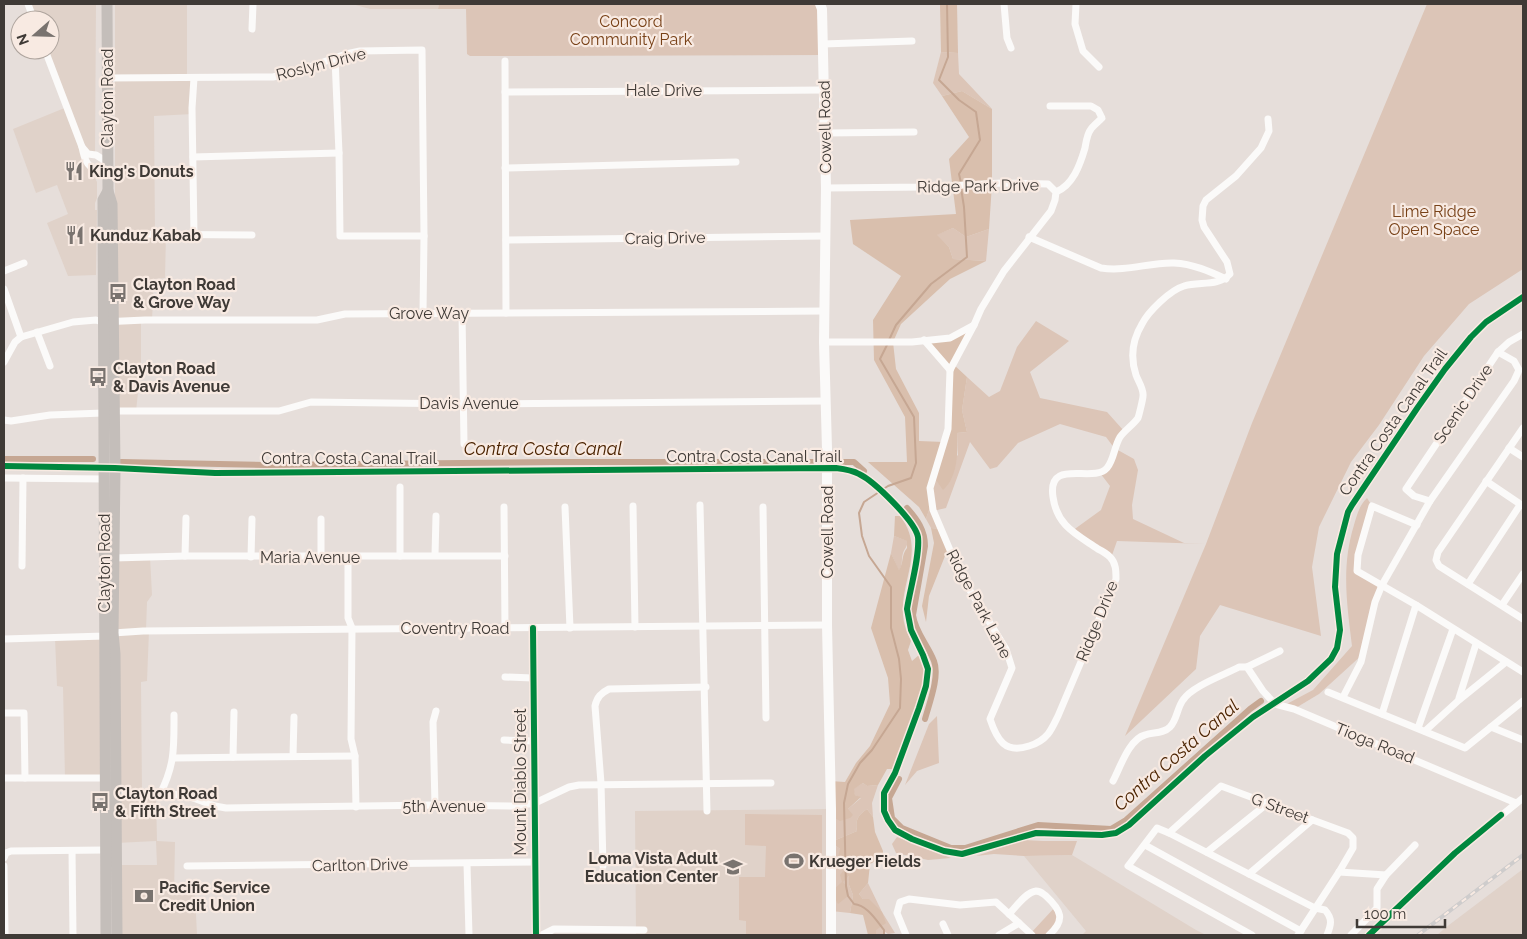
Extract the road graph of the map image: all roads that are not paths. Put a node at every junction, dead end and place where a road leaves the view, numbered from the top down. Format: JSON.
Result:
{"nodes":[{"id":1,"x":107,"y":4,"type":"edge"},
{"id":2,"x":253,"y":4,"type":"edge"},
{"id":3,"x":1004,"y":4,"type":"edge"},
{"id":4,"x":1076,"y":4,"type":"edge"},
{"id":5,"x":822,"y":5,"type":"edge"},
{"id":6,"x":252,"y":29,"type":"dead end"},
{"id":7,"x":912,"y":41,"type":"dead end"},
{"id":8,"x":823,"y":44,"type":"junction"},
{"id":9,"x":1011,"y":48,"type":"dead end"},
{"id":10,"x":335,"y":58,"type":"junction"},
{"id":11,"x":49,"y":60,"type":"edge"},
{"id":12,"x":505,"y":61,"type":"dead end"},
{"id":13,"x":1098,"y":67,"type":"dead end"},
{"id":14,"x":108,"y":78,"type":"junction"},
{"id":15,"x":194,"y":78,"type":"junction"},
{"id":16,"x":824,"y":90,"type":"junction"},
{"id":17,"x":505,"y":92,"type":"junction"},
{"id":18,"x":1050,"y":106,"type":"dead end"},
{"id":19,"x":1268,"y":119,"type":"dead end"},
{"id":20,"x":914,"y":132,"type":"dead end"},
{"id":21,"x":826,"y":133,"type":"junction"},
{"id":22,"x":82,"y":147,"type":"junction"},
{"id":23,"x":340,"y":154,"type":"junction"},
{"id":24,"x":193,"y":158,"type":"junction"},
{"id":25,"x":108,"y":162,"type":"junction"},
{"id":26,"x":736,"y":162,"type":"dead end"},
{"id":27,"x":505,"y":168,"type":"junction"},
{"id":28,"x":826,"y":188,"type":"junction"},
{"id":29,"x":1056,"y":192,"type":"junction"},
{"id":30,"x":108,"y":234,"type":"junction"},
{"id":31,"x":194,"y":235,"type":"junction"},
{"id":32,"x":252,"y":235,"type":"dead end"},
{"id":33,"x":424,"y":236,"type":"junction"},
{"id":34,"x":825,"y":236,"type":"junction"},
{"id":35,"x":1029,"y":237,"type":"junction"},
{"id":36,"x":506,"y":240,"type":"junction"},
{"id":37,"x":24,"y":263,"type":"dead end"},
{"id":38,"x":4,"y":271,"type":"edge"},
{"id":39,"x":1226,"y":279,"type":"junction"},
{"id":40,"x":4,"y":289,"type":"edge"},
{"id":41,"x":824,"y":310,"type":"junction"},
{"id":42,"x":423,"y":312,"type":"junction"},
{"id":43,"x":462,"y":313,"type":"junction"},
{"id":44,"x":506,"y":313,"type":"junction"},
{"id":45,"x":108,"y":321,"type":"junction"},
{"id":46,"x":974,"y":325,"type":"junction"},
{"id":47,"x":37,"y":332,"type":"junction"},
{"id":48,"x":1523,"y":334,"type":"edge"},
{"id":49,"x":21,"y":337,"type":"junction"},
{"id":50,"x":924,"y":340,"type":"junction"},
{"id":51,"x":824,"y":342,"type":"junction"},
{"id":52,"x":1498,"y":352,"type":"junction"},
{"id":53,"x":4,"y":362,"type":"edge"},
{"id":54,"x":50,"y":366,"type":"dead end"},
{"id":55,"x":103,"y":368,"type":"junction"},
{"id":56,"x":950,"y":370,"type":"junction"},
{"id":57,"x":825,"y":400,"type":"junction"},
{"id":58,"x":464,"y":404,"type":"junction"},
{"id":59,"x":115,"y":411,"type":"junction"},
{"id":60,"x":103,"y":413,"type":"junction"},
{"id":61,"x":4,"y":420,"type":"edge"},
{"id":62,"x":1523,"y":428,"type":"edge"},
{"id":63,"x":464,"y":444,"type":"dead end"},
{"id":64,"x":1509,"y":448,"type":"junction"},
{"id":65,"x":104,"y":450,"type":"junction"},
{"id":66,"x":1523,"y":458,"type":"edge"},
{"id":67,"x":4,"y":478,"type":"edge"},
{"id":68,"x":23,"y":478,"type":"junction"},
{"id":69,"x":104,"y":479,"type":"junction"},
{"id":70,"x":1486,"y":481,"type":"junction"},
{"id":71,"x":400,"y":487,"type":"dead end"},
{"id":72,"x":1430,"y":501,"type":"junction"},
{"id":73,"x":700,"y":505,"type":"dead end"},
{"id":74,"x":633,"y":506,"type":"dead end"},
{"id":75,"x":1522,"y":506,"type":"edge"},
{"id":76,"x":504,"y":507,"type":"dead end"},
{"id":77,"x":565,"y":507,"type":"dead end"},
{"id":78,"x":763,"y":507,"type":"dead end"},
{"id":79,"x":436,"y":516,"type":"dead end"},
{"id":80,"x":186,"y":518,"type":"dead end"},
{"id":81,"x":252,"y":519,"type":"dead end"},
{"id":82,"x":321,"y":519,"type":"dead end"},
{"id":83,"x":1417,"y":525,"type":"junction"},
{"id":84,"x":435,"y":555,"type":"junction"},
{"id":85,"x":185,"y":556,"type":"junction"},
{"id":86,"x":251,"y":556,"type":"junction"},
{"id":87,"x":321,"y":556,"type":"junction"},
{"id":88,"x":400,"y":556,"type":"junction"},
{"id":89,"x":505,"y":556,"type":"junction"},
{"id":90,"x":348,"y":557,"type":"junction"},
{"id":91,"x":114,"y":558,"type":"junction"},
{"id":92,"x":22,"y":566,"type":"dead end"},
{"id":93,"x":1523,"y":574,"type":"edge"},
{"id":94,"x":1468,"y":584,"type":"junction"},
{"id":95,"x":1382,"y":585,"type":"junction"},
{"id":96,"x":1416,"y":605,"type":"junction"},
{"id":97,"x":1502,"y":605,"type":"junction"},
{"id":98,"x":1523,"y":619,"type":"edge"},
{"id":99,"x":827,"y":625,"type":"junction"},
{"id":100,"x":765,"y":626,"type":"junction"},
{"id":101,"x":635,"y":627,"type":"junction"},
{"id":102,"x":704,"y":627,"type":"junction"},
{"id":103,"x":352,"y":628,"type":"junction"},
{"id":104,"x":505,"y":628,"type":"junction"},
{"id":105,"x":533,"y":628,"type":"junction"},
{"id":106,"x":570,"y":628,"type":"junction"},
{"id":107,"x":1453,"y":629,"type":"junction"},
{"id":108,"x":109,"y":635,"type":"junction"},
{"id":109,"x":4,"y":639,"type":"edge"},
{"id":110,"x":1476,"y":644,"type":"junction"},
{"id":111,"x":1280,"y":651,"type":"dead end"},
{"id":112,"x":1506,"y":662,"type":"junction"},
{"id":113,"x":1248,"y":667,"type":"junction"},
{"id":114,"x":1523,"y":672,"type":"edge"},
{"id":115,"x":505,"y":677,"type":"dead end"},
{"id":116,"x":533,"y":678,"type":"junction"},
{"id":117,"x":706,"y":687,"type":"junction"},
{"id":118,"x":1328,"y":692,"type":"dead end"},
{"id":119,"x":1343,"y":697,"type":"junction"},
{"id":120,"x":1459,"y":700,"type":"junction"},
{"id":121,"x":1523,"y":701,"type":"edge"},
{"id":122,"x":436,"y":711,"type":"dead end"},
{"id":123,"x":234,"y":712,"type":"dead end"},
{"id":124,"x":4,"y":713,"type":"edge"},
{"id":125,"x":1382,"y":714,"type":"junction"},
{"id":126,"x":174,"y":715,"type":"dead end"},
{"id":127,"x":294,"y":717,"type":"dead end"},
{"id":128,"x":766,"y":718,"type":"dead end"},
{"id":129,"x":990,"y":719,"type":"joint"},
{"id":130,"x":1491,"y":727,"type":"junction"},
{"id":131,"x":1421,"y":730,"type":"junction"},
{"id":132,"x":504,"y":740,"type":"dead end"},
{"id":133,"x":1523,"y":740,"type":"edge"},
{"id":134,"x":534,"y":741,"type":"junction"},
{"id":135,"x":105,"y":742,"type":"junction"},
{"id":136,"x":293,"y":756,"type":"junction"},
{"id":137,"x":355,"y":756,"type":"junction"},
{"id":138,"x":233,"y":757,"type":"junction"},
{"id":139,"x":174,"y":758,"type":"junction"},
{"id":140,"x":4,"y":778,"type":"edge"},
{"id":141,"x":25,"y":778,"type":"junction"},
{"id":142,"x":105,"y":778,"type":"junction"},
{"id":143,"x":1113,"y":781,"type":"dead end"},
{"id":144,"x":708,"y":783,"type":"junction"},
{"id":145,"x":771,"y":783,"type":"dead end"},
{"id":146,"x":601,"y":784,"type":"junction"},
{"id":147,"x":116,"y":792,"type":"junction"},
{"id":148,"x":160,"y":794,"type":"junction"},
{"id":149,"x":1523,"y":798,"type":"edge"},
{"id":150,"x":535,"y":803,"type":"junction"},
{"id":151,"x":1268,"y":803,"type":"junction"},
{"id":152,"x":1516,"y":803,"type":"junction"},
{"id":153,"x":435,"y":805,"type":"junction"},
{"id":154,"x":356,"y":807,"type":"junction"},
{"id":155,"x":707,"y":811,"type":"dead end"},
{"id":156,"x":1312,"y":820,"type":"junction"},
{"id":157,"x":1169,"y":833,"type":"junction"},
{"id":158,"x":105,"y":838,"type":"junction"},
{"id":159,"x":1145,"y":845,"type":"junction"},
{"id":160,"x":1415,"y":845,"type":"dead end"},
{"id":161,"x":104,"y":850,"type":"junction"},
{"id":162,"x":72,"y":851,"type":"junction"},
{"id":163,"x":1207,"y":852,"type":"junction"},
{"id":164,"x":4,"y":858,"type":"edge"},
{"id":165,"x":534,"y":862,"type":"junction"},
{"id":166,"x":468,"y":864,"type":"junction"},
{"id":167,"x":4,"y":866,"type":"edge"},
{"id":168,"x":187,"y":866,"type":"dead end"},
{"id":169,"x":603,"y":866,"type":"dead end"},
{"id":170,"x":1339,"y":872,"type":"junction"},
{"id":171,"x":1249,"y":874,"type":"junction"},
{"id":172,"x":1386,"y":875,"type":"junction"},
{"id":173,"x":1315,"y":908,"type":"junction"},
{"id":174,"x":1009,"y":914,"type":"junction"},
{"id":175,"x":1019,"y":923,"type":"junction"},
{"id":176,"x":943,"y":924,"type":"dead end"},
{"id":177,"x":644,"y":930,"type":"dead end"},
{"id":178,"x":602,"y":932,"type":"edge"},
{"id":179,"x":1300,"y":933,"type":"edge"},
{"id":180,"x":5,"y":935,"type":"edge"},
{"id":181,"x":73,"y":935,"type":"edge"},
{"id":182,"x":106,"y":935,"type":"edge"},
{"id":183,"x":117,"y":935,"type":"edge"},
{"id":184,"x":469,"y":935,"type":"edge"},
{"id":185,"x":536,"y":935,"type":"edge"},
{"id":186,"x":542,"y":935,"type":"edge"},
{"id":187,"x":831,"y":935,"type":"edge"},
{"id":188,"x":906,"y":935,"type":"edge"},
{"id":189,"x":948,"y":935,"type":"edge"},
{"id":190,"x":999,"y":935,"type":"edge"},
{"id":191,"x":1032,"y":935,"type":"edge"},
{"id":192,"x":1049,"y":935,"type":"edge"},
{"id":193,"x":1252,"y":935,"type":"edge"},
{"id":194,"x":1327,"y":935,"type":"edge"},
{"id":195,"x":1351,"y":935,"type":"edge"},
{"id":196,"x":1369,"y":935,"type":"edge"}],
"edges":[{"from":1,"to":14,"type":"main road","name":"Clayton Road"},
{"from":2,"to":6,"type":"street"},
{"from":3,"to":9,"type":"street"},
{"from":4,"to":13,"type":"street"},
{"from":5,"to":8,"type":"street","name":"Cowell Road"},
{"from":7,"to":8,"type":"street"},
{"from":8,"to":16,"type":"street","name":"Cowell Road"},
{"from":10,"to":15,"type":"street","name":"Roslyn Drive"},
{"from":10,"to":23,"type":"street"},
{"from":10,"to":33,"type":"street","name":"Roslyn Drive"},
{"from":11,"to":22,"type":"street"},
{"from":12,"to":17,"type":"street"},
{"from":14,"to":15,"type":"street","name":"Roslyn Drive"},
{"from":14,"to":25,"type":"main road","name":"Clayton Road"},
{"from":15,"to":24,"type":"street"},
{"from":16,"to":17,"type":"street","name":"Hale Drive"},
{"from":16,"to":21,"type":"street","name":"Cowell Road"},
{"from":17,"to":27,"type":"street"},
{"from":18,"to":29,"type":"street"},
{"from":19,"to":39,"type":"street"},
{"from":20,"to":21,"type":"street"},
{"from":21,"to":28,"type":"street","name":"Cowell Road"},
{"from":22,"to":25,"type":"street"},
{"from":22,"to":25,"type":"street"},
{"from":23,"to":24,"type":"street"},
{"from":23,"to":33,"type":"street"},
{"from":24,"to":31,"type":"street"},
{"from":25,"to":30,"type":"main road","name":"Clayton Road"},
{"from":26,"to":27,"type":"street"},
{"from":27,"to":36,"type":"street"},
{"from":28,"to":29,"type":"street","name":"Ridge Park Drive"},
{"from":28,"to":34,"type":"street","name":"Cowell Road"},
{"from":29,"to":35,"type":"street","name":"Ridge Park Drive"},
{"from":30,"to":31,"type":"street"},
{"from":30,"to":45,"type":"main road","name":"Clayton Road"},
{"from":31,"to":32,"type":"street"},
{"from":33,"to":42,"type":"street","name":"Roslyn Drive"},
{"from":34,"to":36,"type":"street","name":"Craig Drive"},
{"from":34,"to":41,"type":"street","name":"Cowell Road"},
{"from":35,"to":39,"type":"street"},
{"from":35,"to":46,"type":"street","name":"Ridge Park Drive"},
{"from":36,"to":44,"type":"street"},
{"from":37,"to":38,"type":"street"},
{"from":39,"to":129,"type":"street","name":"Ridge Drive"},
{"from":40,"to":49,"type":"street"},
{"from":41,"to":44,"type":"street","name":"Grove Way"},
{"from":41,"to":51,"type":"street","name":"Cowell Road"},
{"from":42,"to":43,"type":"street","name":"Grove Way"},
{"from":42,"to":45,"type":"street","name":"Grove Way"},
{"from":43,"to":44,"type":"street","name":"Grove Way"},
{"from":43,"to":58,"type":"street"},
{"from":45,"to":47,"type":"street","name":"Grove Way"},
{"from":45,"to":55,"type":"main road","name":"Clayton Road"},
{"from":45,"to":59,"type":"main road","name":"Clayton Road"},
{"from":46,"to":50,"type":"street"},
{"from":46,"to":56,"type":"street","name":"Ridge Park Lane"},
{"from":47,"to":49,"type":"street","name":"Grove Way"},
{"from":47,"to":54,"type":"street"},
{"from":48,"to":52,"type":"street"},
{"from":49,"to":53,"type":"street"},
{"from":50,"to":51,"type":"street"},
{"from":50,"to":56,"type":"street"},
{"from":51,"to":57,"type":"street","name":"Cowell Road"},
{"from":52,"to":72,"type":"street","name":"Scenic Drive"},
{"from":52,"to":72,"type":"street","name":"Scenic Drive"},
{"from":55,"to":59,"type":"street"},
{"from":55,"to":60,"type":"main road","name":"Clayton Road"},
{"from":56,"to":129,"type":"street","name":"Ridge Park Lane"},
{"from":57,"to":58,"type":"street","name":"Davis Avenue"},
{"from":57,"to":99,"type":"street","name":"Cowell Road"},
{"from":58,"to":59,"type":"street","name":"Davis Avenue"},
{"from":58,"to":63,"type":"street"},
{"from":59,"to":65,"type":"street"},
{"from":59,"to":91,"type":"main road","name":"Clayton Road"},
{"from":60,"to":61,"type":"street"},
{"from":60,"to":65,"type":"main road","name":"Clayton Road"},
{"from":62,"to":64,"type":"street"},
{"from":64,"to":66,"type":"street"},
{"from":64,"to":70,"type":"street"},
{"from":65,"to":69,"type":"main road","name":"Clayton Road"},
{"from":67,"to":68,"type":"street"},
{"from":68,"to":69,"type":"street"},
{"from":68,"to":92,"type":"street"},
{"from":69,"to":108,"type":"main road","name":"Clayton Road"},
{"from":70,"to":75,"type":"street"},
{"from":70,"to":94,"type":"street"},
{"from":71,"to":88,"type":"street"},
{"from":72,"to":83,"type":"street","name":"Scenic Drive"},
{"from":73,"to":102,"type":"street"},
{"from":74,"to":101,"type":"street"},
{"from":75,"to":94,"type":"street"},
{"from":76,"to":89,"type":"street"},
{"from":77,"to":106,"type":"street"},
{"from":78,"to":100,"type":"street"},
{"from":79,"to":84,"type":"street"},
{"from":80,"to":85,"type":"street"},
{"from":81,"to":86,"type":"street"},
{"from":82,"to":87,"type":"street"},
{"from":83,"to":95,"type":"street","name":"Scenic Drive"},
{"from":83,"to":95,"type":"street"},
{"from":84,"to":88,"type":"street","name":"Maria Avenue"},
{"from":84,"to":89,"type":"street","name":"Maria Avenue"},
{"from":85,"to":86,"type":"street","name":"Maria Avenue"},
{"from":85,"to":91,"type":"street","name":"Maria Avenue"},
{"from":86,"to":87,"type":"street","name":"Maria Avenue"},
{"from":87,"to":90,"type":"street","name":"Maria Avenue"},
{"from":88,"to":90,"type":"street","name":"Maria Avenue"},
{"from":89,"to":104,"type":"street"},
{"from":90,"to":103,"type":"street"},
{"from":91,"to":108,"type":"main road","name":"Clayton Road"},
{"from":93,"to":97,"type":"street"},
{"from":94,"to":97,"type":"street"},
{"from":95,"to":96,"type":"street"},
{"from":95,"to":119,"type":"street","name":"Scenic Drive"},
{"from":96,"to":107,"type":"street"},
{"from":96,"to":125,"type":"street"},
{"from":97,"to":98,"type":"street"},
{"from":99,"to":100,"type":"street","name":"Coventry Road"},
{"from":99,"to":187,"type":"street","name":"Cowell Road"},
{"from":100,"to":102,"type":"street","name":"Coventry Road"},
{"from":100,"to":128,"type":"street"},
{"from":101,"to":102,"type":"street","name":"Coventry Road"},
{"from":101,"to":106,"type":"street","name":"Coventry Road"},
{"from":102,"to":117,"type":"street"},
{"from":103,"to":104,"type":"street","name":"Coventry Road"},
{"from":103,"to":108,"type":"street","name":"Coventry Road"},
{"from":103,"to":137,"type":"street"},
{"from":104,"to":105,"type":"street","name":"Coventry Road"},
{"from":105,"to":106,"type":"street","name":"Coventry Road"},
{"from":105,"to":116,"type":"street","name":"Mount Diablo Street"},
{"from":107,"to":110,"type":"street"},
{"from":107,"to":131,"type":"street"},
{"from":108,"to":109,"type":"street","name":"Coventry Road"},
{"from":108,"to":135,"type":"main road","name":"Clayton Road"},
{"from":108,"to":147,"type":"main road","name":"Clayton Road"},
{"from":110,"to":112,"type":"street"},
{"from":110,"to":120,"type":"street"},
{"from":111,"to":113,"type":"street"},
{"from":112,"to":114,"type":"street"},
{"from":112,"to":120,"type":"street"},
{"from":113,"to":143,"type":"street"},
{"from":113,"to":152,"type":"street","name":"Tioga Road"},
{"from":115,"to":116,"type":"street"},
{"from":116,"to":134,"type":"street","name":"Mount Diablo Street"},
{"from":117,"to":144,"type":"street"},
{"from":117,"to":146,"type":"street"},
{"from":118,"to":119,"type":"street"},
{"from":119,"to":125,"type":"street"},
{"from":120,"to":131,"type":"street"},
{"from":121,"to":130,"type":"street"},
{"from":122,"to":153,"type":"street"},
{"from":123,"to":138,"type":"street"},
{"from":124,"to":141,"type":"street"},
{"from":125,"to":131,"type":"street"},
{"from":126,"to":139,"type":"street"},
{"from":127,"to":136,"type":"street"},
{"from":130,"to":131,"type":"street"},
{"from":130,"to":133,"type":"street"},
{"from":132,"to":134,"type":"street"},
{"from":134,"to":150,"type":"street","name":"Mount Diablo Street"},
{"from":135,"to":142,"type":"main road","name":"Clayton Road"},
{"from":135,"to":147,"type":"street"},
{"from":136,"to":137,"type":"street"},
{"from":136,"to":138,"type":"street"},
{"from":137,"to":154,"type":"street"},
{"from":138,"to":139,"type":"street"},
{"from":139,"to":148,"type":"street"},
{"from":140,"to":141,"type":"street"},
{"from":141,"to":142,"type":"street"},
{"from":142,"to":158,"type":"main road","name":"Clayton Road"},
{"from":144,"to":145,"type":"street","name":"5th Avenue"},
{"from":144,"to":146,"type":"street","name":"5th Avenue"},
{"from":144,"to":155,"type":"street"},
{"from":146,"to":150,"type":"street","name":"5th Avenue"},
{"from":146,"to":169,"type":"street"},
{"from":147,"to":148,"type":"street","name":"5th Avenue"},
{"from":147,"to":158,"type":"street"},
{"from":147,"to":183,"type":"main road","name":"Clayton Road"},
{"from":148,"to":154,"type":"street","name":"5th Avenue"},
{"from":149,"to":152,"type":"street"},
{"from":150,"to":153,"type":"street","name":"5th Avenue"},
{"from":150,"to":165,"type":"street","name":"Mount Diablo Street"},
{"from":151,"to":156,"type":"street","name":"G Street"},
{"from":151,"to":157,"type":"street","name":"G Street"},
{"from":151,"to":163,"type":"street"},
{"from":152,"to":196,"type":"street"},
{"from":153,"to":154,"type":"street","name":"5th Avenue"},
{"from":156,"to":170,"type":"street","name":"G Street"},
{"from":156,"to":171,"type":"street"},
{"from":157,"to":159,"type":"street","name":"G Street"},
{"from":157,"to":163,"type":"street"},
{"from":158,"to":161,"type":"main road","name":"Clayton Road"},
{"from":159,"to":179,"type":"street"},
{"from":159,"to":193,"type":"street","name":"G Street"},
{"from":160,"to":172,"type":"street"},
{"from":161,"to":162,"type":"street"},
{"from":161,"to":182,"type":"main road","name":"Clayton Road"},
{"from":162,"to":164,"type":"street"},
{"from":162,"to":181,"type":"street"},
{"from":163,"to":171,"type":"street"},
{"from":165,"to":166,"type":"street","name":"Carlton Drive"},
{"from":165,"to":185,"type":"street","name":"Mount Diablo Street"},
{"from":166,"to":168,"type":"street","name":"Carlton Drive"},
{"from":166,"to":184,"type":"street"},
{"from":167,"to":180,"type":"street"},
{"from":170,"to":172,"type":"street"},
{"from":170,"to":173,"type":"street","name":"G Street"},
{"from":171,"to":173,"type":"street"},
{"from":172,"to":195,"type":"street"},
{"from":173,"to":179,"type":"street","name":"G Street"},
{"from":173,"to":194,"type":"street"},
{"from":174,"to":175,"type":"street"},
{"from":174,"to":188,"type":"street"},
{"from":174,"to":192,"type":"street"},
{"from":175,"to":190,"type":"street"},
{"from":175,"to":191,"type":"street"},
{"from":176,"to":189,"type":"street"},
{"from":177,"to":178,"type":"street"},
{"from":178,"to":186,"type":"street"}]}
